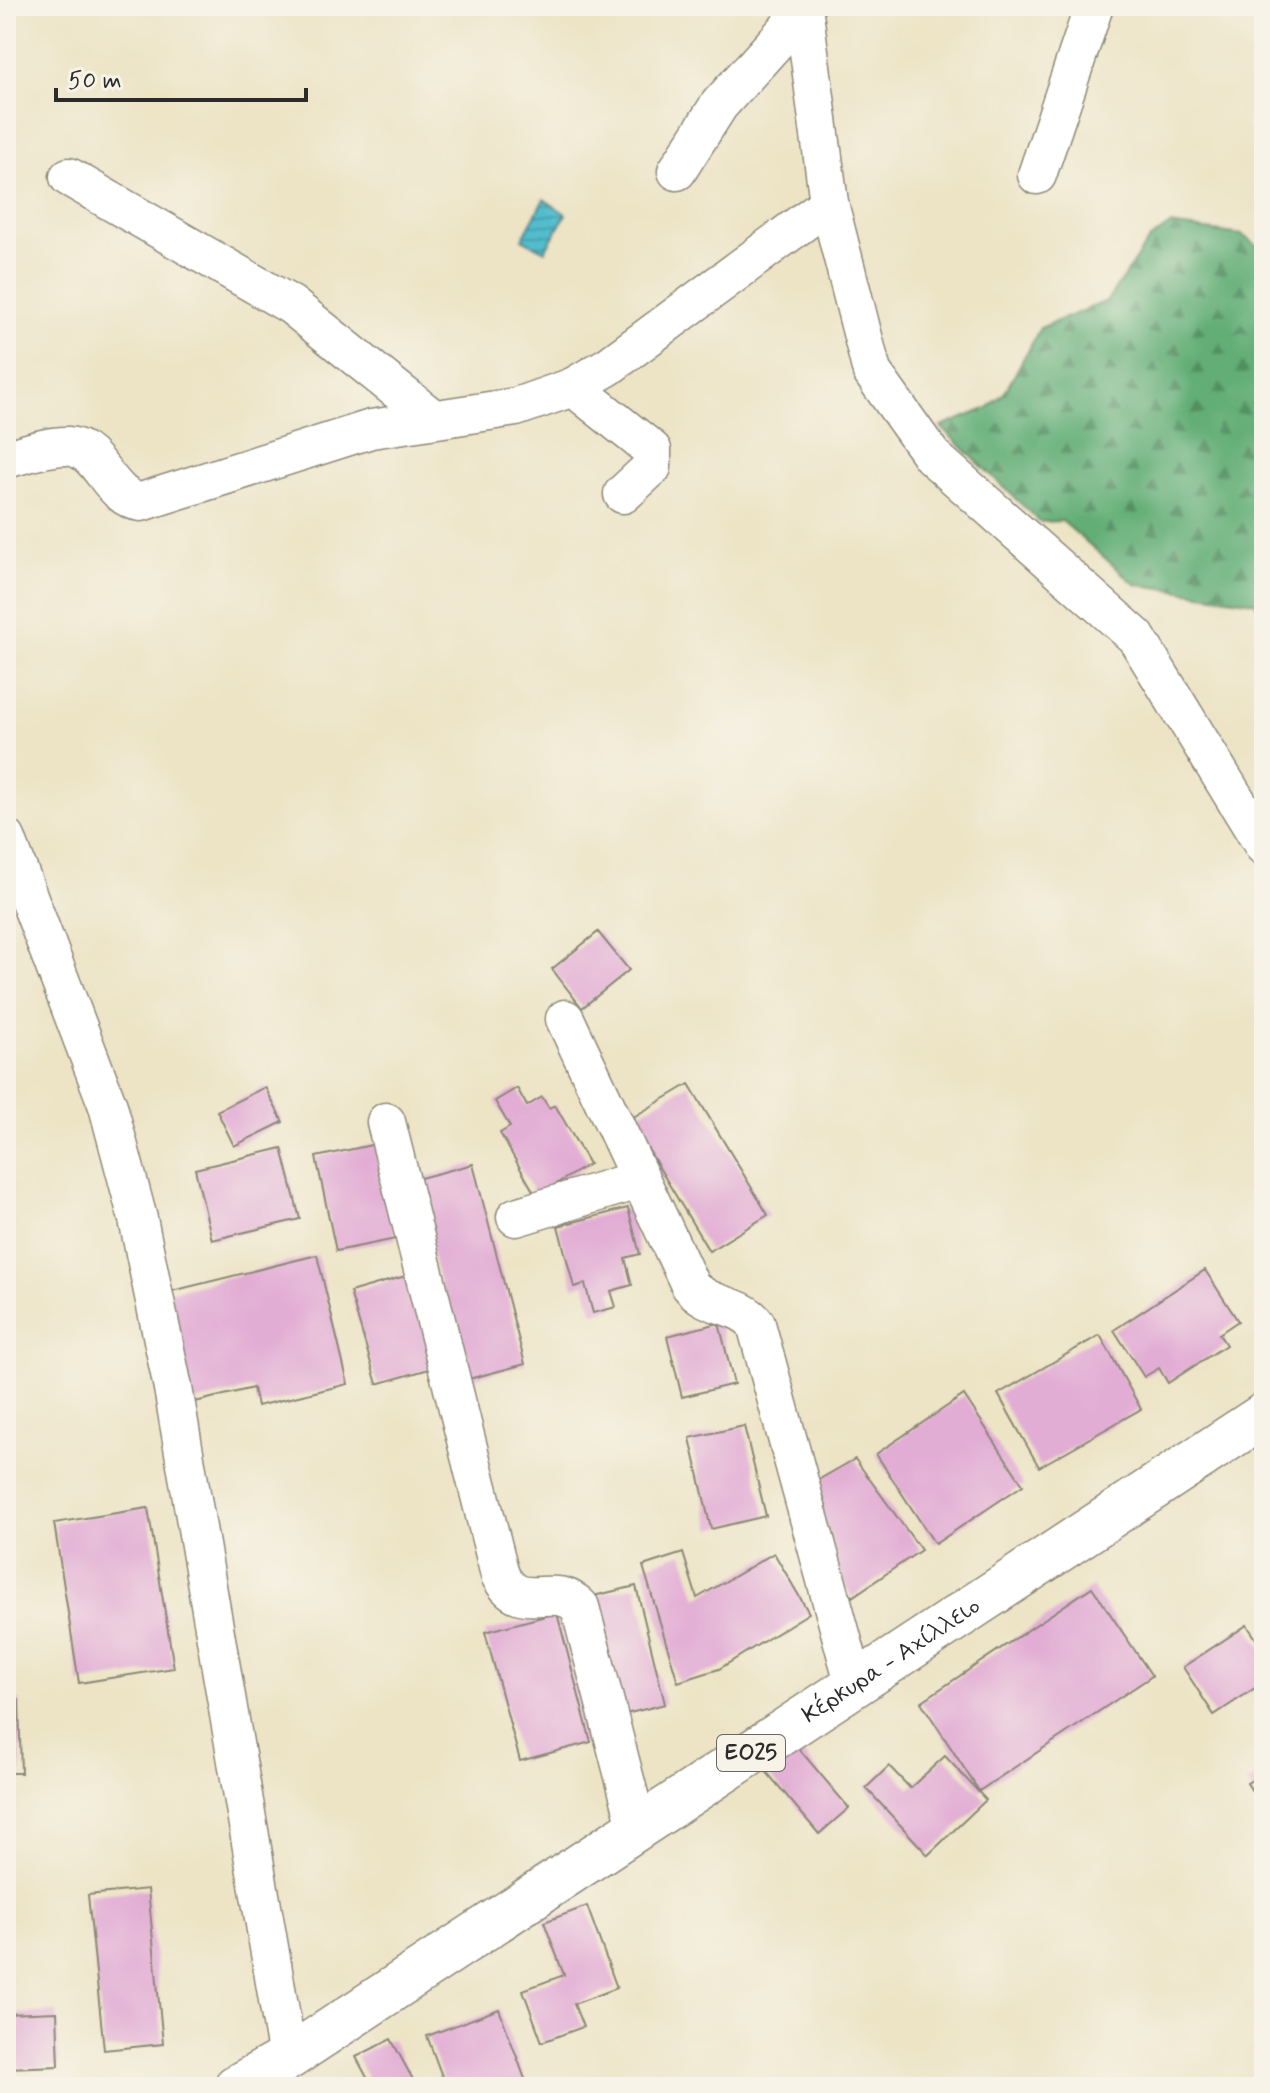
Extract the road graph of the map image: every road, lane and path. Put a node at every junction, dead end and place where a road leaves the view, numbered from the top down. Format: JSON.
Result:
{"nodes":[{"id":1,"x":1094,"y":6,"type":"edge"},
{"id":2,"x":803,"y":10,"type":"edge"},
{"id":3,"x":677,"y":171,"type":"dead end"},
{"id":4,"x":1037,"y":175,"type":"dead end"},
{"id":5,"x":69,"y":177,"type":"dead end"},
{"id":6,"x":829,"y":203,"type":"junction"},
{"id":7,"x":573,"y":387,"type":"junction"},
{"id":8,"x":432,"y":418,"type":"junction"},
{"id":9,"x":6,"y":459,"type":"edge"},
{"id":10,"x":623,"y":494,"type":"dead end"},
{"id":11,"x":6,"y":838,"type":"edge"},
{"id":12,"x":1264,"y":846,"type":"edge"},
{"id":13,"x":565,"y":1019,"type":"dead end"},
{"id":14,"x":386,"y":1122,"type":"dead end"},
{"id":15,"x":638,"y":1180,"type":"junction"},
{"id":16,"x":516,"y":1217,"type":"dead end"},
{"id":17,"x":1264,"y":1415,"type":"edge"},
{"id":18,"x":855,"y":1686,"type":"junction"},
{"id":19,"x":637,"y":1826,"type":"junction"},
{"id":20,"x":288,"y":2058,"type":"junction"},
{"id":21,"x":236,"y":2087,"type":"edge"}],
"edges":[{"from":1,"to":4,"type":"street"},
{"from":2,"to":3,"type":"street"},
{"from":2,"to":6,"type":"street"},
{"from":5,"to":8,"type":"street"},
{"from":6,"to":7,"type":"street"},
{"from":6,"to":12,"type":"street"},
{"from":7,"to":8,"type":"street"},
{"from":7,"to":10,"type":"street"},
{"from":8,"to":9,"type":"street"},
{"from":11,"to":20,"type":"street"},
{"from":13,"to":15,"type":"street"},
{"from":14,"to":19,"type":"street"},
{"from":15,"to":16,"type":"street"},
{"from":15,"to":18,"type":"street"},
{"from":17,"to":18,"type":"main road","name":"Κέρκυρα - Αχίλλειο","number":"ΕΟ25"},
{"from":18,"to":19,"type":"main road","name":"Κέρκυρα - Αχίλλειο","number":"ΕΟ25"},
{"from":19,"to":20,"type":"main road","name":"Κέρκυρα - Αχίλλειο","number":"ΕΟ25"},
{"from":20,"to":21,"type":"main road","name":"Κέρκυρα - Αχίλλειο","number":"ΕΟ25"}]}
